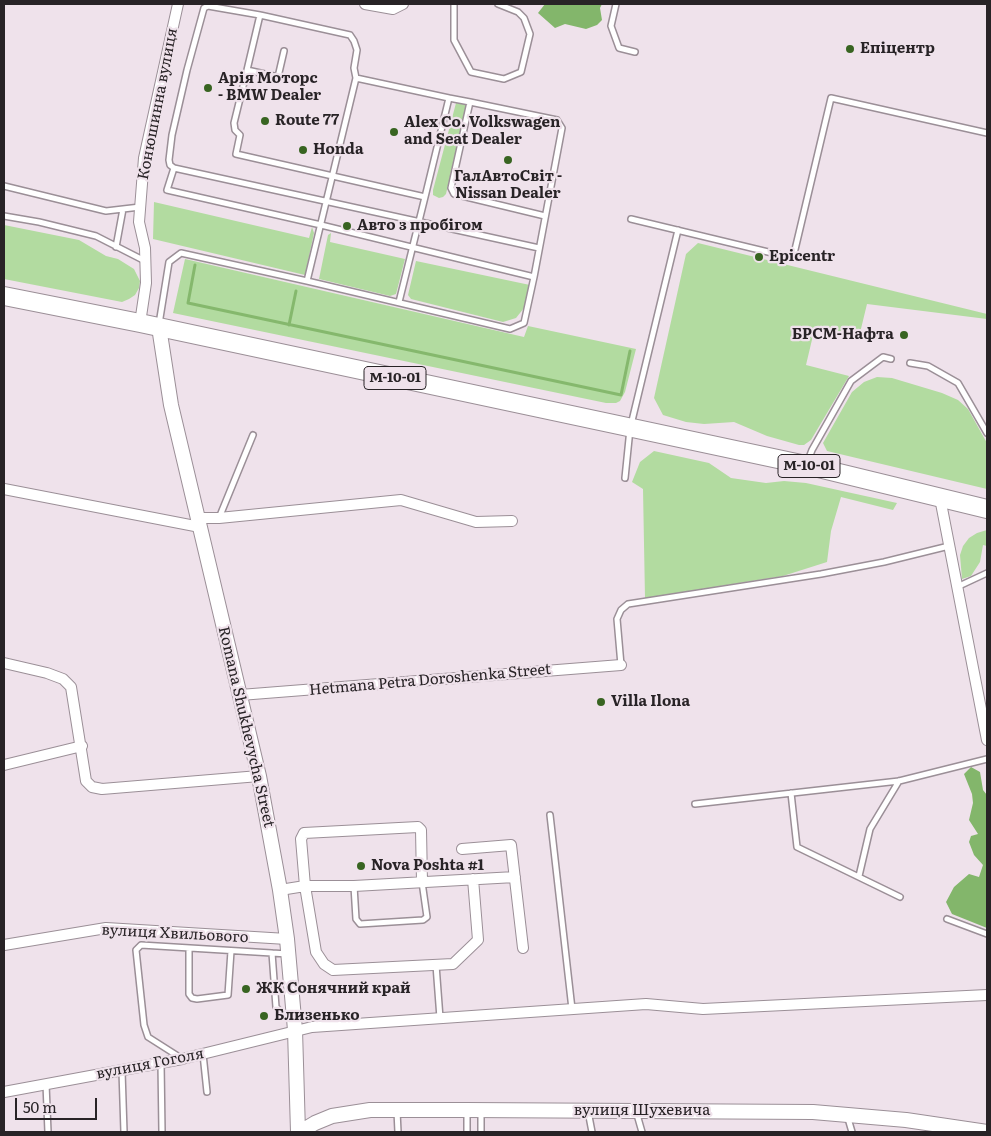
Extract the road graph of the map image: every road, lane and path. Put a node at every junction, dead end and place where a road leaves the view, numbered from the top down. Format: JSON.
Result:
{"nodes":[{"id":1,"x":178,"y":4,"type":"edge"},
{"id":2,"x":365,"y":4,"type":"edge"},
{"id":3,"x":404,"y":4,"type":"edge"},
{"id":4,"x":454,"y":4,"type":"edge"},
{"id":5,"x":498,"y":4,"type":"edge"},
{"id":6,"x":616,"y":4,"type":"edge"},
{"id":7,"x":260,"y":15,"type":"junction"},
{"id":8,"x":284,"y":51,"type":"dead end"},
{"id":9,"x":635,"y":52,"type":"dead end"},
{"id":10,"x":247,"y":70,"type":"junction"},
{"id":11,"x":356,"y":78,"type":"junction"},
{"id":12,"x":449,"y":98,"type":"junction"},
{"id":13,"x":470,"y":102,"type":"junction"},
{"id":14,"x":987,"y":133,"type":"edge"},
{"id":15,"x":174,"y":168,"type":"junction"},
{"id":16,"x":332,"y":177,"type":"junction"},
{"id":17,"x":4,"y":186,"type":"edge"},
{"id":18,"x":425,"y":197,"type":"junction"},
{"id":19,"x":326,"y":201,"type":"junction"},
{"id":20,"x":140,"y":208,"type":"junction"},
{"id":21,"x":123,"y":209,"type":"junction"},
{"id":22,"x":4,"y":216,"type":"edge"},
{"id":23,"x":545,"y":216,"type":"junction"},
{"id":24,"x":631,"y":218,"type":"dead end"},
{"id":25,"x":419,"y":222,"type":"junction"},
{"id":26,"x":321,"y":225,"type":"junction"},
{"id":27,"x":678,"y":230,"type":"junction"},
{"id":28,"x":116,"y":247,"type":"junction"},
{"id":29,"x":412,"y":248,"type":"junction"},
{"id":30,"x":539,"y":248,"type":"junction"},
{"id":31,"x":145,"y":261,"type":"junction"},
{"id":32,"x":534,"y":277,"type":"junction"},
{"id":33,"x":307,"y":280,"type":"junction"},
{"id":34,"x":4,"y":296,"type":"edge"},
{"id":35,"x":399,"y":302,"type":"junction"},
{"id":36,"x":140,"y":323,"type":"junction"},
{"id":37,"x":159,"y":327,"type":"junction"},
{"id":38,"x":891,"y":358,"type":"dead end"},
{"id":39,"x":910,"y":362,"type":"dead end"},
{"id":40,"x":985,"y":423,"type":"edge"},
{"id":41,"x":630,"y":429,"type":"junction"},
{"id":42,"x":987,"y":433,"type":"edge"},
{"id":43,"x":253,"y":435,"type":"dead end"},
{"id":44,"x":806,"y":465,"type":"junction"},
{"id":45,"x":625,"y":478,"type":"dead end"},
{"id":46,"x":4,"y":489,"type":"edge"},
{"id":47,"x":940,"y":498,"type":"junction"},
{"id":48,"x":987,"y":509,"type":"edge"},
{"id":49,"x":219,"y":518,"type":"junction"},
{"id":50,"x":512,"y":521,"type":"dead end"},
{"id":51,"x":199,"y":523,"type":"junction"},
{"id":52,"x":950,"y":546,"type":"junction"},
{"id":53,"x":987,"y":573,"type":"edge"},
{"id":54,"x":958,"y":587,"type":"junction"},
{"id":55,"x":4,"y":663,"type":"edge"},
{"id":56,"x":621,"y":665,"type":"joint"},
{"id":57,"x":240,"y":695,"type":"junction"},
{"id":58,"x":987,"y":740,"type":"edge"},
{"id":59,"x":82,"y":746,"type":"junction"},
{"id":60,"x":987,"y":759,"type":"edge"},
{"id":61,"x":4,"y":765,"type":"edge"},
{"id":62,"x":259,"y":776,"type":"junction"},
{"id":63,"x":899,"y":781,"type":"junction"},
{"id":64,"x":791,"y":793,"type":"junction"},
{"id":65,"x":695,"y":804,"type":"dead end"},
{"id":66,"x":550,"y":815,"type":"dead end"},
{"id":67,"x":462,"y":849,"type":"dead end"},
{"id":68,"x":859,"y":876,"type":"junction"},
{"id":69,"x":515,"y":877,"type":"junction"},
{"id":70,"x":473,"y":879,"type":"junction"},
{"id":71,"x":422,"y":882,"type":"junction"},
{"id":72,"x":305,"y":886,"type":"junction"},
{"id":73,"x":354,"y":886,"type":"junction"},
{"id":74,"x":280,"y":890,"type":"junction"},
{"id":75,"x":900,"y":897,"type":"dead end"},
{"id":76,"x":947,"y":919,"type":"dead end"},
{"id":77,"x":987,"y":934,"type":"edge"},
{"id":78,"x":287,"y":939,"type":"junction"},
{"id":79,"x":4,"y":945,"type":"edge"},
{"id":80,"x":188,"y":948,"type":"junction"},
{"id":81,"x":523,"y":948,"type":"dead end"},
{"id":82,"x":231,"y":951,"type":"junction"},
{"id":83,"x":272,"y":953,"type":"junction"},
{"id":84,"x":288,"y":954,"type":"junction"},
{"id":85,"x":436,"y":965,"type":"junction"},
{"id":86,"x":987,"y":995,"type":"edge"},
{"id":87,"x":572,"y":1009,"type":"junction"},
{"id":88,"x":440,"y":1018,"type":"junction"},
{"id":89,"x":295,"y":1024,"type":"junction"},
{"id":90,"x":203,"y":1054,"type":"junction"},
{"id":91,"x":182,"y":1059,"type":"junction"},
{"id":92,"x":161,"y":1063,"type":"junction"},
{"id":93,"x":122,"y":1071,"type":"junction"},
{"id":94,"x":46,"y":1084,"type":"junction"},
{"id":95,"x":4,"y":1092,"type":"edge"},
{"id":96,"x":207,"y":1092,"type":"dead end"},
{"id":97,"x":397,"y":1110,"type":"junction"},
{"id":98,"x":474,"y":1110,"type":"junction"},
{"id":99,"x":588,"y":1111,"type":"junction"},
{"id":100,"x":636,"y":1111,"type":"junction"},
{"id":101,"x":847,"y":1115,"type":"junction"},
{"id":102,"x":48,"y":1132,"type":"edge"},
{"id":103,"x":124,"y":1132,"type":"edge"},
{"id":104,"x":162,"y":1132,"type":"edge"},
{"id":105,"x":299,"y":1132,"type":"edge"},
{"id":106,"x":398,"y":1132,"type":"edge"},
{"id":107,"x":467,"y":1132,"type":"edge"},
{"id":108,"x":481,"y":1132,"type":"edge"},
{"id":109,"x":592,"y":1132,"type":"edge"},
{"id":110,"x":642,"y":1132,"type":"edge"},
{"id":111,"x":852,"y":1132,"type":"edge"},
{"id":112,"x":987,"y":1132,"type":"edge"}],
"edges":[{"from":1,"to":20,"type":"street","name":"Конюшинна вулиця"},
{"from":2,"to":3,"type":"street"},
{"from":4,"to":5,"type":"lane"},
{"from":6,"to":9,"type":"lane"},
{"from":7,"to":10,"type":"lane"},
{"from":7,"to":11,"type":"lane"},
{"from":7,"to":15,"type":"lane"},
{"from":8,"to":10,"type":"lane"},
{"from":10,"to":16,"type":"lane"},
{"from":11,"to":12,"type":"lane"},
{"from":11,"to":16,"type":"lane"},
{"from":12,"to":13,"type":"lane"},
{"from":12,"to":18,"type":"lane"},
{"from":13,"to":23,"type":"lane"},
{"from":13,"to":23,"type":"lane"},
{"from":14,"to":27,"type":"lane"},
{"from":15,"to":19,"type":"lane"},
{"from":15,"to":26,"type":"lane"},
{"from":16,"to":18,"type":"lane"},
{"from":16,"to":19,"type":"lane"},
{"from":17,"to":21,"type":"lane"},
{"from":18,"to":25,"type":"lane"},
{"from":19,"to":25,"type":"lane"},
{"from":19,"to":26,"type":"lane"},
{"from":20,"to":21,"type":"lane"},
{"from":20,"to":31,"type":"street","name":"Конюшинна вулиця"},
{"from":21,"to":28,"type":"lane"},
{"from":22,"to":28,"type":"lane"},
{"from":23,"to":30,"type":"lane"},
{"from":24,"to":27,"type":"lane"},
{"from":25,"to":29,"type":"lane"},
{"from":25,"to":30,"type":"lane"},
{"from":26,"to":29,"type":"lane"},
{"from":26,"to":33,"type":"lane"},
{"from":27,"to":41,"type":"lane"},
{"from":28,"to":31,"type":"lane"},
{"from":29,"to":32,"type":"lane"},
{"from":29,"to":35,"type":"lane"},
{"from":30,"to":32,"type":"lane"},
{"from":31,"to":36,"type":"street","name":"Конюшинна вулиця"},
{"from":32,"to":35,"type":"lane"},
{"from":33,"to":35,"type":"lane"},
{"from":33,"to":37,"type":"lane"},
{"from":34,"to":36,"type":"highway","number":"М-10-01"},
{"from":36,"to":37,"type":"highway","number":"М-10-01"},
{"from":37,"to":41,"type":"highway","number":"М-10-01"},
{"from":37,"to":51,"type":"main road","name":"Romana Shukhevycha Street"},
{"from":38,"to":44,"type":"lane"},
{"from":39,"to":40,"type":"lane"},
{"from":40,"to":42,"type":"lane"},
{"from":41,"to":44,"type":"highway","number":"М-10-01"},
{"from":41,"to":45,"type":"lane"},
{"from":43,"to":49,"type":"lane"},
{"from":44,"to":47,"type":"highway","number":"М-10-01"},
{"from":46,"to":51,"type":"street"},
{"from":47,"to":48,"type":"highway","number":"М-10-01"},
{"from":47,"to":52,"type":"street"},
{"from":49,"to":50,"type":"street"},
{"from":49,"to":51,"type":"street"},
{"from":51,"to":57,"type":"main road","name":"Romana Shukhevycha Street"},
{"from":52,"to":54,"type":"street"},
{"from":52,"to":56,"type":"lane"},
{"from":53,"to":54,"type":"lane"},
{"from":54,"to":58,"type":"street"},
{"from":55,"to":59,"type":"street"},
{"from":56,"to":57,"type":"street","name":"Hetmana Petra Doroshenka Street"},
{"from":57,"to":62,"type":"main road","name":"Romana Shukhevycha Street"},
{"from":59,"to":61,"type":"street"},
{"from":59,"to":62,"type":"street"},
{"from":60,"to":63,"type":"lane"},
{"from":62,"to":74,"type":"main road","name":"Romana Shukhevycha Street"},
{"from":63,"to":64,"type":"lane"},
{"from":63,"to":68,"type":"lane"},
{"from":64,"to":65,"type":"lane"},
{"from":64,"to":68,"type":"lane"},
{"from":66,"to":87,"type":"lane"},
{"from":67,"to":69,"type":"street"},
{"from":68,"to":75,"type":"lane"},
{"from":69,"to":70,"type":"street"},
{"from":69,"to":81,"type":"street"},
{"from":70,"to":71,"type":"street"},
{"from":70,"to":85,"type":"street"},
{"from":71,"to":72,"type":"street"},
{"from":71,"to":73,"type":"street"},
{"from":71,"to":73,"type":"lane"},
{"from":72,"to":73,"type":"street"},
{"from":72,"to":74,"type":"street"},
{"from":72,"to":85,"type":"street"},
{"from":74,"to":78,"type":"main road","name":"Romana Shukhevycha Street"},
{"from":76,"to":77,"type":"lane"},
{"from":78,"to":79,"type":"street","name":"вулиця Хвильового"},
{"from":78,"to":84,"type":"main road","name":"Romana Shukhevycha Street"},
{"from":80,"to":82,"type":"lane"},
{"from":80,"to":82,"type":"lane"},
{"from":80,"to":91,"type":"lane"},
{"from":82,"to":83,"type":"lane"},
{"from":83,"to":84,"type":"lane"},
{"from":83,"to":89,"type":"lane"},
{"from":84,"to":89,"type":"main road","name":"Romana Shukhevycha Street"},
{"from":85,"to":88,"type":"lane"},
{"from":86,"to":87,"type":"street","name":"вулиця Гоголя"},
{"from":87,"to":88,"type":"street","name":"вулиця Гоголя"},
{"from":88,"to":89,"type":"street","name":"вулиця Гоголя"},
{"from":89,"to":90,"type":"street","name":"вулиця Гоголя"},
{"from":89,"to":105,"type":"main road","name":"Romana Shukhevycha Street"},
{"from":90,"to":91,"type":"street","name":"вулиця Гоголя"},
{"from":90,"to":96,"type":"lane"},
{"from":91,"to":92,"type":"street","name":"вулиця Гоголя"},
{"from":92,"to":93,"type":"street","name":"вулиця Гоголя"},
{"from":92,"to":104,"type":"lane"},
{"from":93,"to":94,"type":"street","name":"вулиця Гоголя"},
{"from":93,"to":103,"type":"lane"},
{"from":94,"to":95,"type":"street","name":"вулиця Гоголя"},
{"from":94,"to":102,"type":"lane"},
{"from":97,"to":98,"type":"main road","name":"вулиця Шухевича"},
{"from":97,"to":105,"type":"main road","name":"вулиця Шухевича"},
{"from":97,"to":106,"type":"lane"},
{"from":98,"to":99,"type":"main road","name":"вулиця Шухевича"},
{"from":98,"to":107,"type":"lane"},
{"from":98,"to":108,"type":"lane"},
{"from":99,"to":100,"type":"main road","name":"вулиця Шухевича"},
{"from":99,"to":109,"type":"lane"},
{"from":100,"to":101,"type":"main road","name":"вулиця Шухевича"},
{"from":100,"to":110,"type":"lane"},
{"from":101,"to":111,"type":"lane"},
{"from":101,"to":112,"type":"main road","name":"вулиця Шухевича"}]}
